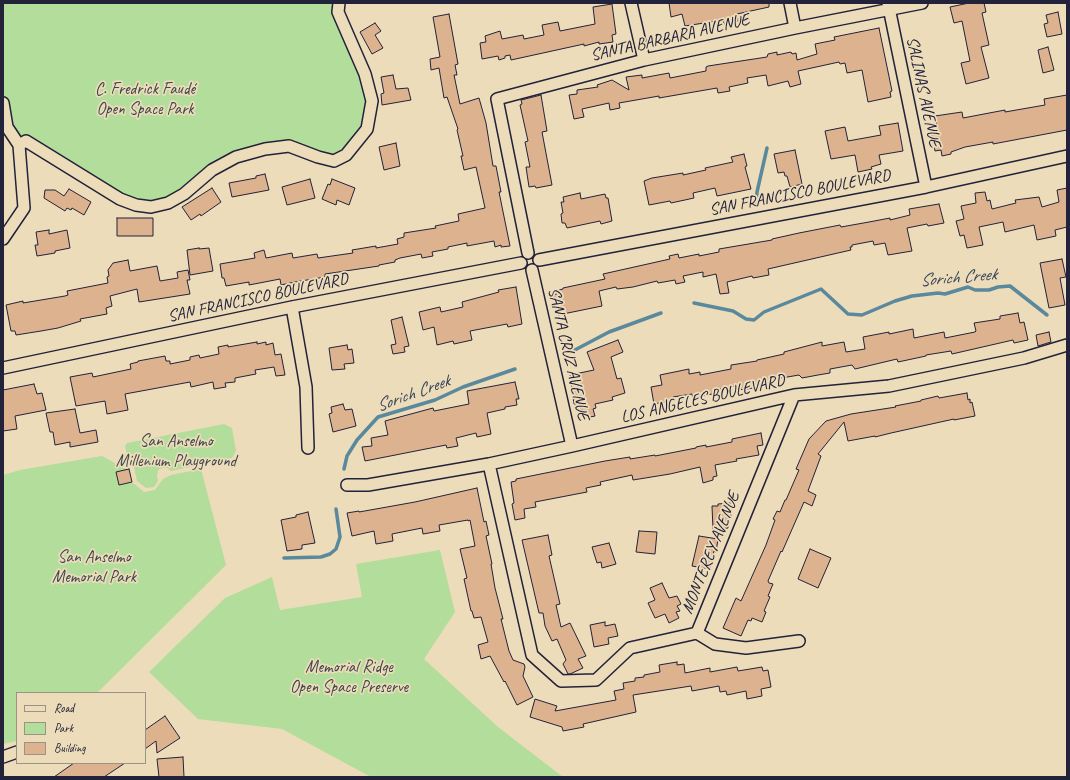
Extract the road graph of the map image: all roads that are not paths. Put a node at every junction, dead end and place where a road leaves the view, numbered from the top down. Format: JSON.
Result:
{"nodes":[{"id":1,"x":339,"y":3,"type":"edge"},
{"id":2,"x":631,"y":3,"type":"edge"},
{"id":3,"x":790,"y":3,"type":"edge"},
{"id":4,"x":922,"y":3,"type":"edge"},
{"id":5,"x":888,"y":6,"type":"edge"},
{"id":6,"x":795,"y":28,"type":"junction"},
{"id":7,"x":644,"y":60,"type":"junction"},
{"id":8,"x":3,"y":103,"type":"edge"},
{"id":9,"x":3,"y":138,"type":"edge"},
{"id":10,"x":19,"y":145,"type":"junction"},
{"id":11,"x":1067,"y":156,"type":"edge"},
{"id":12,"x":926,"y":187,"type":"junction"},
{"id":13,"x":3,"y":239,"type":"edge"},
{"id":14,"x":528,"y":252,"type":"junction"},
{"id":15,"x":539,"y":260,"type":"junction"},
{"id":16,"x":521,"y":263,"type":"junction"},
{"id":17,"x":532,"y":270,"type":"junction"},
{"id":18,"x":292,"y":307,"type":"junction"},
{"id":19,"x":1067,"y":345,"type":"edge"},
{"id":20,"x":3,"y":368,"type":"edge"},
{"id":21,"x":794,"y":395,"type":"junction"},
{"id":22,"x":572,"y":446,"type":"junction"},
{"id":23,"x":308,"y":448,"type":"dead end"},
{"id":24,"x":489,"y":464,"type":"junction"},
{"id":25,"x":347,"y":485,"type":"dead end"},
{"id":26,"x":697,"y":634,"type":"junction"},
{"id":27,"x":799,"y":641,"type":"dead end"},
{"id":28,"x":16,"y":752,"type":"edge"},
{"id":29,"x":3,"y":757,"type":"edge"}],
"edges":[{"from":1,"to":10,"type":"street"},
{"from":2,"to":7,"type":"street"},
{"from":3,"to":6,"type":"street"},
{"from":4,"to":5,"type":"street","name":"SANTA BARBARA AVENUE"},
{"from":5,"to":6,"type":"street","name":"SANTA BARBARA AVENUE"},
{"from":5,"to":12,"type":"street","name":"SALINAS AVENUE"},
{"from":6,"to":7,"type":"street","name":"SANTA BARBARA AVENUE"},
{"from":7,"to":14,"type":"street","name":"SANTA BARBARA AVENUE"},
{"from":8,"to":10,"type":"street"},
{"from":9,"to":10,"type":"street"},
{"from":10,"to":13,"type":"street"},
{"from":11,"to":12,"type":"street","name":"SAN FRANCISCO BOULEVARD"},
{"from":12,"to":15,"type":"street","name":"SAN FRANCISCO BOULEVARD"},
{"from":14,"to":15,"type":"street"},
{"from":14,"to":16,"type":"street"},
{"from":15,"to":17,"type":"street"},
{"from":16,"to":17,"type":"street"},
{"from":16,"to":18,"type":"street","name":"SAN FRANCISCO BOULEVARD"},
{"from":17,"to":22,"type":"street","name":"SANTA CRUZ AVENUE"},
{"from":18,"to":20,"type":"street","name":"SAN FRANCISCO BOULEVARD"},
{"from":18,"to":23,"type":"street"},
{"from":19,"to":21,"type":"street","name":"LOS ANGELES BOULEVARD"},
{"from":21,"to":22,"type":"street","name":"LOS ANGELES BOULEVARD"},
{"from":21,"to":26,"type":"street","name":"MONTEREY AVENUE"},
{"from":22,"to":24,"type":"street","name":"LOS ANGELES BOULEVARD"},
{"from":24,"to":25,"type":"street","name":"LOS ANGELES BOULEVARD"},
{"from":24,"to":26,"type":"street","name":"MONTEREY AVENUE"},
{"from":26,"to":27,"type":"street"},
{"from":28,"to":29,"type":"street"}]}
